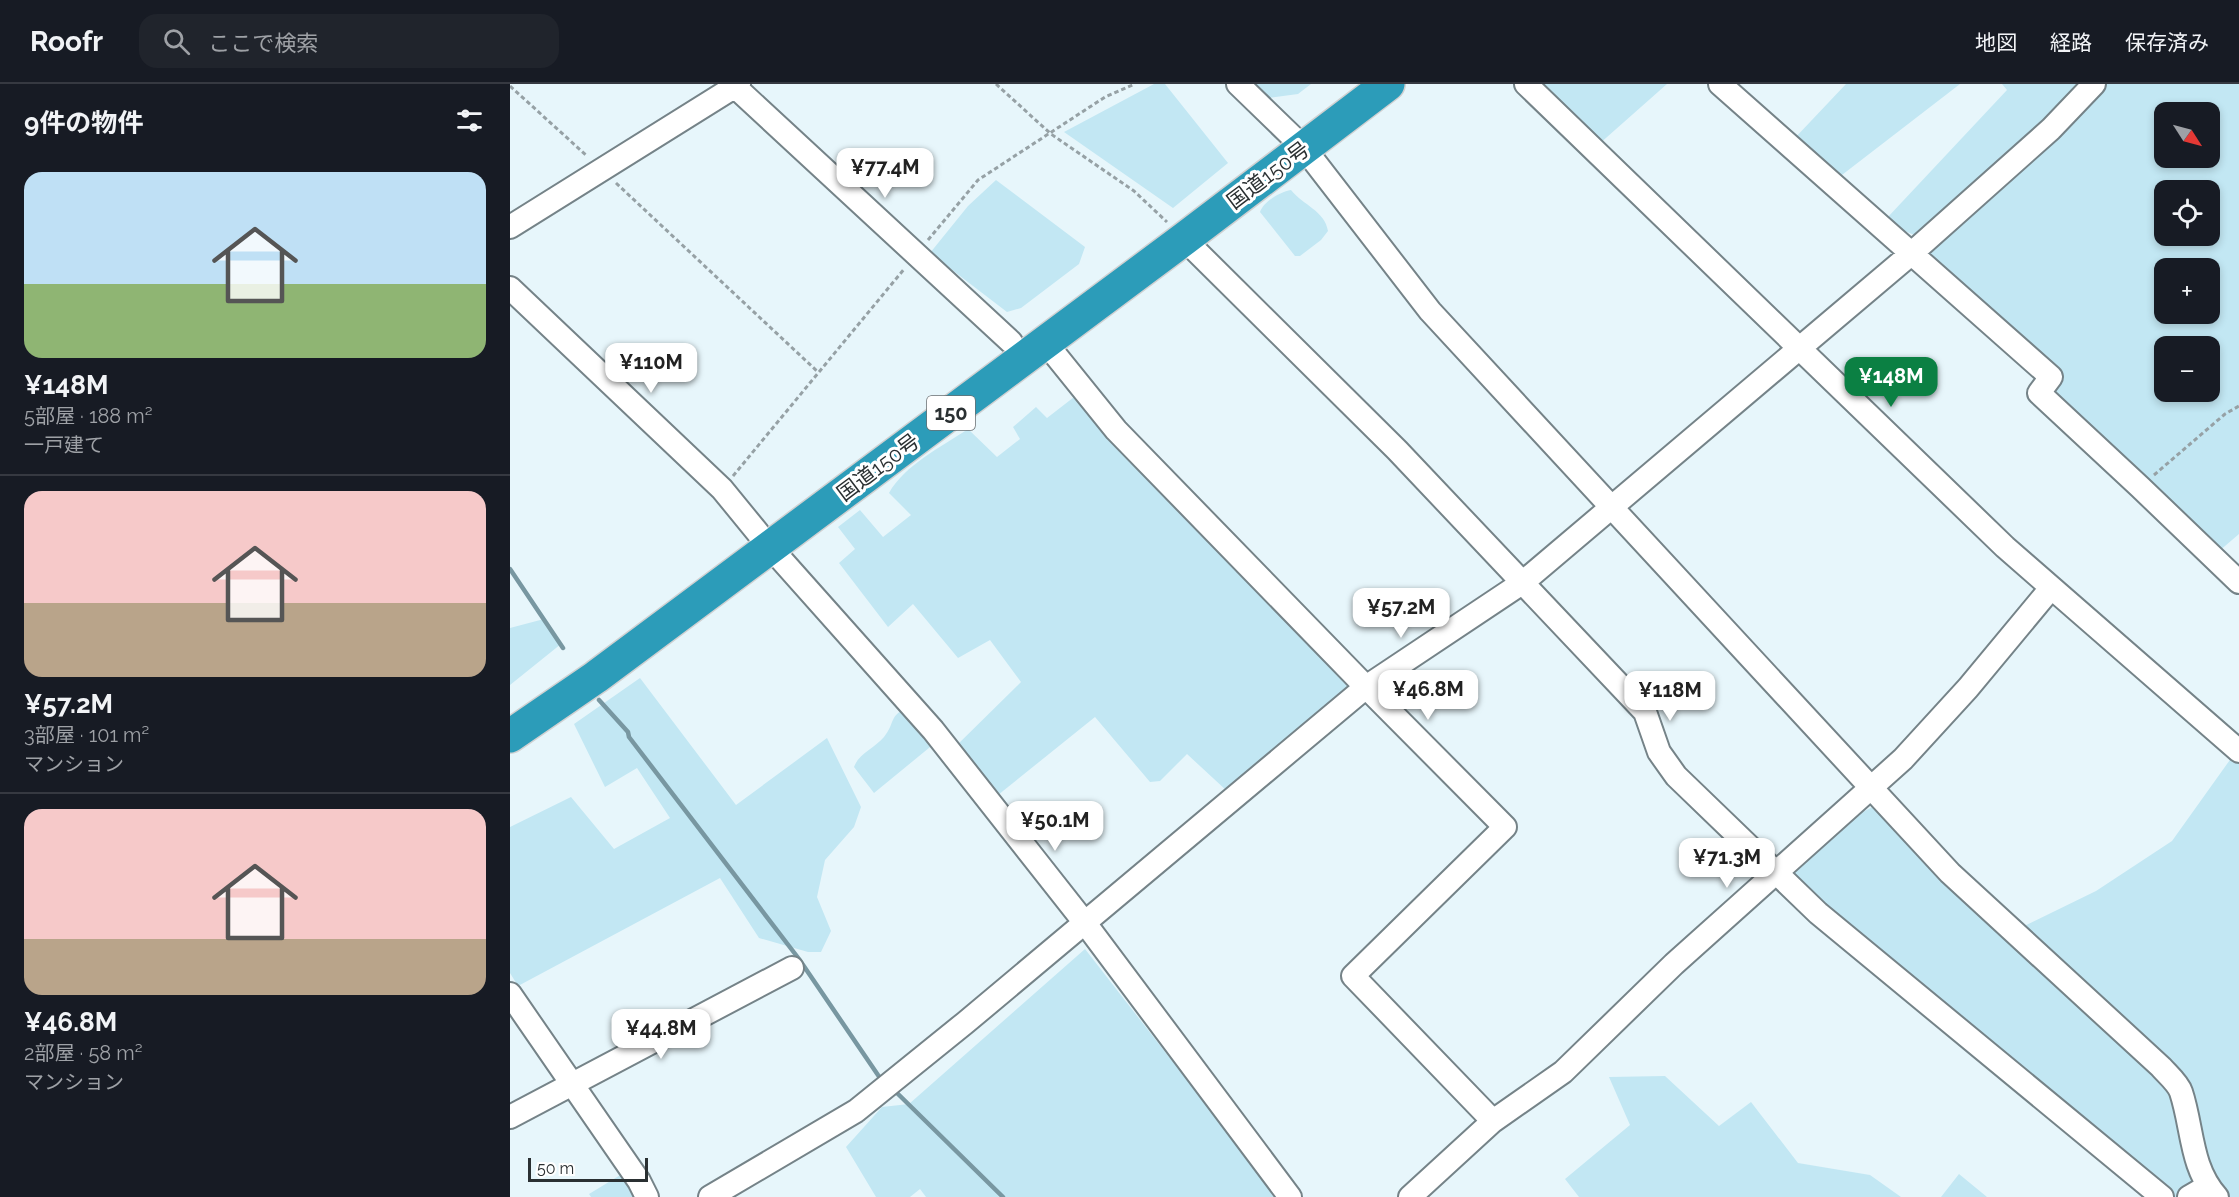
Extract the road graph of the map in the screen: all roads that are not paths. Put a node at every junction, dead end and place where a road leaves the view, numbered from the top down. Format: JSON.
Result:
{"nodes":[{"id":1,"x":1238,"y":84,"type":"edge"},
{"id":2,"x":1353,"y":84,"type":"edge"},
{"id":3,"x":1388,"y":84,"type":"edge"},
{"id":4,"x":1527,"y":84,"type":"edge"},
{"id":5,"x":1720,"y":84,"type":"edge"},
{"id":6,"x":2094,"y":84,"type":"edge"},
{"id":7,"x":735,"y":85,"type":"edge"},
{"id":8,"x":1297,"y":141,"type":"junction"},
{"id":9,"x":510,"y":227,"type":"edge"},
{"id":10,"x":1176,"y":231,"type":"junction"},
{"id":11,"x":1912,"y":253,"type":"junction"},
{"id":12,"x":510,"y":288,"type":"edge"},
{"id":13,"x":1011,"y":342,"type":"junction"},
{"id":14,"x":1045,"y":342,"type":"junction"},
{"id":15,"x":1800,"y":348,"type":"junction"},
{"id":16,"x":1613,"y":507,"type":"junction"},
{"id":17,"x":764,"y":540,"type":"junction"},
{"id":18,"x":2239,"y":582,"type":"edge"},
{"id":19,"x":1522,"y":583,"type":"junction"},
{"id":20,"x":2051,"y":588,"type":"junction"},
{"id":21,"x":1366,"y":687,"type":"junction"},
{"id":22,"x":510,"y":710,"type":"edge"},
{"id":23,"x":510,"y":736,"type":"edge"},
{"id":24,"x":2239,"y":752,"type":"edge"},
{"id":25,"x":1871,"y":786,"type":"junction"},
{"id":26,"x":1776,"y":872,"type":"junction"},
{"id":27,"x":1085,"y":923,"type":"junction"},
{"id":28,"x":792,"y":968,"type":"dead end"},
{"id":29,"x":510,"y":994,"type":"edge"},
{"id":30,"x":572,"y":1084,"type":"junction"},
{"id":31,"x":510,"y":1117,"type":"edge"},
{"id":32,"x":1493,"y":1121,"type":"junction"},
{"id":33,"x":2205,"y":1194,"type":"edge"},
{"id":34,"x":647,"y":1197,"type":"edge"},
{"id":35,"x":710,"y":1197,"type":"edge"},
{"id":36,"x":1290,"y":1197,"type":"edge"},
{"id":37,"x":1410,"y":1197,"type":"edge"},
{"id":38,"x":2162,"y":1197,"type":"edge"}],
"edges":[{"from":1,"to":8,"type":"street"},
{"from":2,"to":8,"type":"highway","name":"国道150号","number":"150"},
{"from":3,"to":8,"type":"highway","name":"国道150号","number":"150"},
{"from":4,"to":15,"type":"street"},
{"from":5,"to":11,"type":"street"},
{"from":6,"to":11,"type":"street"},
{"from":7,"to":9,"type":"street"},
{"from":7,"to":13,"type":"street"},
{"from":8,"to":10,"type":"highway","name":"国道150号","number":"150"},
{"from":8,"to":16,"type":"street"},
{"from":10,"to":13,"type":"highway","name":"国道150号","number":"150"},
{"from":10,"to":14,"type":"highway","name":"国道150号","number":"150"},
{"from":10,"to":19,"type":"street"},
{"from":11,"to":15,"type":"street"},
{"from":11,"to":18,"type":"street"},
{"from":12,"to":17,"type":"street"},
{"from":13,"to":17,"type":"highway","name":"国道150号","number":"150"},
{"from":14,"to":17,"type":"highway","name":"国道150号","number":"150"},
{"from":14,"to":21,"type":"street"},
{"from":15,"to":16,"type":"street"},
{"from":15,"to":20,"type":"street"},
{"from":16,"to":19,"type":"street"},
{"from":16,"to":25,"type":"street"},
{"from":17,"to":22,"type":"highway","name":"国道150号","number":"150"},
{"from":17,"to":23,"type":"highway","name":"国道150号","number":"150"},
{"from":17,"to":27,"type":"street"},
{"from":19,"to":21,"type":"street"},
{"from":19,"to":26,"type":"street"},
{"from":20,"to":24,"type":"street"},
{"from":20,"to":25,"type":"street"},
{"from":21,"to":27,"type":"street"},
{"from":21,"to":32,"type":"street"},
{"from":25,"to":26,"type":"street"},
{"from":25,"to":33,"type":"street"},
{"from":26,"to":32,"type":"street"},
{"from":26,"to":38,"type":"street"},
{"from":27,"to":35,"type":"street"},
{"from":27,"to":36,"type":"street"},
{"from":28,"to":30,"type":"street"},
{"from":29,"to":30,"type":"street"},
{"from":30,"to":31,"type":"street"},
{"from":30,"to":34,"type":"street"},
{"from":32,"to":37,"type":"street"}]}
